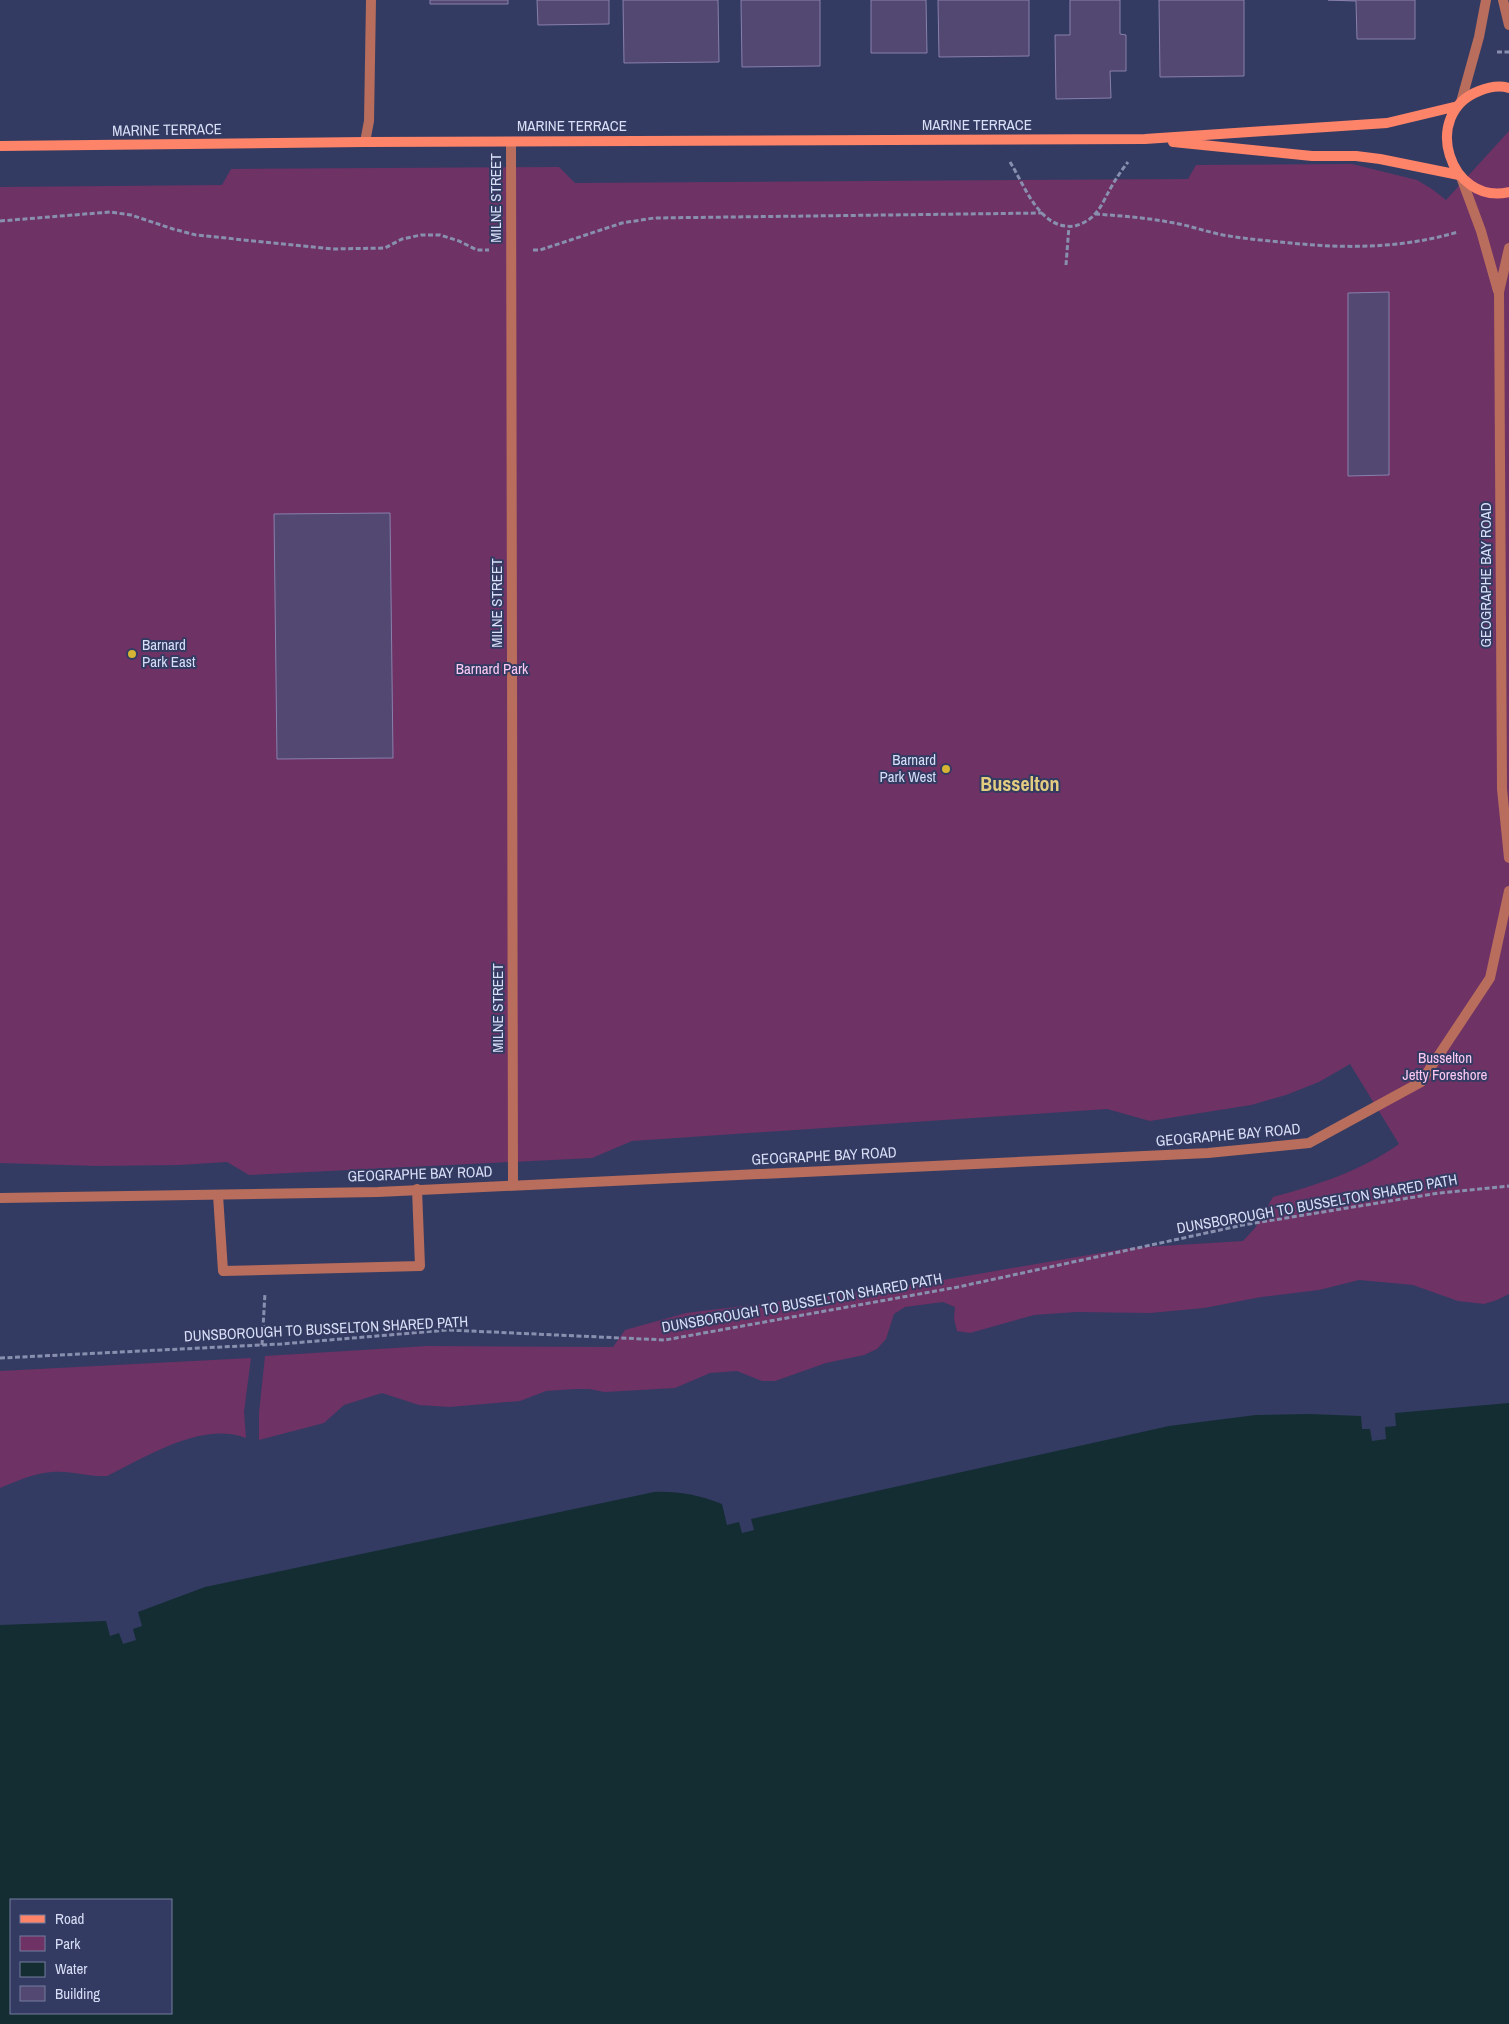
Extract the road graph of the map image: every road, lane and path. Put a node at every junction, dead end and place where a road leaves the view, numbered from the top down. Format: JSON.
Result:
{"nodes":[{"id":1,"x":371,"y":0,"type":"edge"},
{"id":2,"x":1486,"y":0,"type":"edge"},
{"id":3,"x":1503,"y":0,"type":"edge"},
{"id":4,"x":1509,"y":25,"type":"edge"},
{"id":5,"x":1509,"y":88,"type":"edge"},
{"id":6,"x":1460,"y":104,"type":"junction"},
{"id":7,"x":1145,"y":139,"type":"junction"},
{"id":8,"x":997,"y":140,"type":"junction"},
{"id":9,"x":366,"y":142,"type":"junction"},
{"id":10,"x":511,"y":142,"type":"junction"},
{"id":11,"x":0,"y":146,"type":"edge"},
{"id":12,"x":1460,"y":176,"type":"junction"},
{"id":13,"x":1509,"y":192,"type":"edge"},
{"id":14,"x":1095,"y":214,"type":"junction"},
{"id":15,"x":1069,"y":226,"type":"junction"},
{"id":16,"x":1479,"y":226,"type":"junction"},
{"id":17,"x":1509,"y":248,"type":"edge"},
{"id":18,"x":1066,"y":265,"type":"dead end"},
{"id":19,"x":1499,"y":292,"type":"junction"},
{"id":20,"x":1506,"y":569,"type":"edge"},
{"id":21,"x":1509,"y":858,"type":"edge"},
{"id":22,"x":1509,"y":891,"type":"edge"},
{"id":23,"x":513,"y":1185,"type":"junction"},
{"id":24,"x":1509,"y":1186,"type":"edge"},
{"id":25,"x":417,"y":1190,"type":"junction"},
{"id":26,"x":218,"y":1195,"type":"junction"},
{"id":27,"x":0,"y":1198,"type":"edge"},
{"id":28,"x":266,"y":1270,"type":"junction"},
{"id":29,"x":262,"y":1345,"type":"junction"},
{"id":30,"x":0,"y":1358,"type":"edge"}],
"edges":[{"from":1,"to":9,"type":"street"},
{"from":2,"to":6,"type":"street"},
{"from":3,"to":4,"type":"street"},
{"from":5,"to":6,"type":"street","name":"MARINE TERRACE"},
{"from":6,"to":7,"type":"street","name":"MARINE TERRACE"},
{"from":6,"to":12,"type":"street"},
{"from":7,"to":8,"type":"street","name":"MARINE TERRACE"},
{"from":7,"to":12,"type":"street","name":"MARINE TERRACE"},
{"from":7,"to":14,"type":"path"},
{"from":8,"to":10,"type":"street","name":"MARINE TERRACE"},
{"from":8,"to":15,"type":"path"},
{"from":9,"to":10,"type":"street","name":"MARINE TERRACE"},
{"from":9,"to":11,"type":"street","name":"MARINE TERRACE"},
{"from":10,"to":23,"type":"street","name":"MILNE STREET"},
{"from":12,"to":13,"type":"street","name":"MARINE TERRACE"},
{"from":12,"to":16,"type":"street","name":"GEOGRAPHE BAY ROAD"},
{"from":14,"to":15,"type":"path"},
{"from":14,"to":16,"type":"path"},
{"from":15,"to":18,"type":"path"},
{"from":16,"to":19,"type":"street","name":"GEOGRAPHE BAY ROAD"},
{"from":17,"to":19,"type":"street","name":"GEOGRAPHE BAY ROAD"},
{"from":19,"to":20,"type":"street","name":"GEOGRAPHE BAY ROAD"},
{"from":20,"to":21,"type":"street","name":"GEOGRAPHE BAY ROAD"},
{"from":22,"to":23,"type":"street","name":"GEOGRAPHE BAY ROAD"},
{"from":23,"to":25,"type":"street","name":"GEOGRAPHE BAY ROAD"},
{"from":24,"to":29,"type":"path","name":"DUNSBOROUGH TO BUSSELTON SHARED PATH"},
{"from":25,"to":26,"type":"street","name":"GEOGRAPHE BAY ROAD"},
{"from":25,"to":28,"type":"street"},
{"from":26,"to":27,"type":"street","name":"GEOGRAPHE BAY ROAD"},
{"from":26,"to":28,"type":"street"},
{"from":28,"to":29,"type":"path"},
{"from":29,"to":30,"type":"path","name":"DUNSBOROUGH TO BUSSELTON SHARED PATH"}]}
